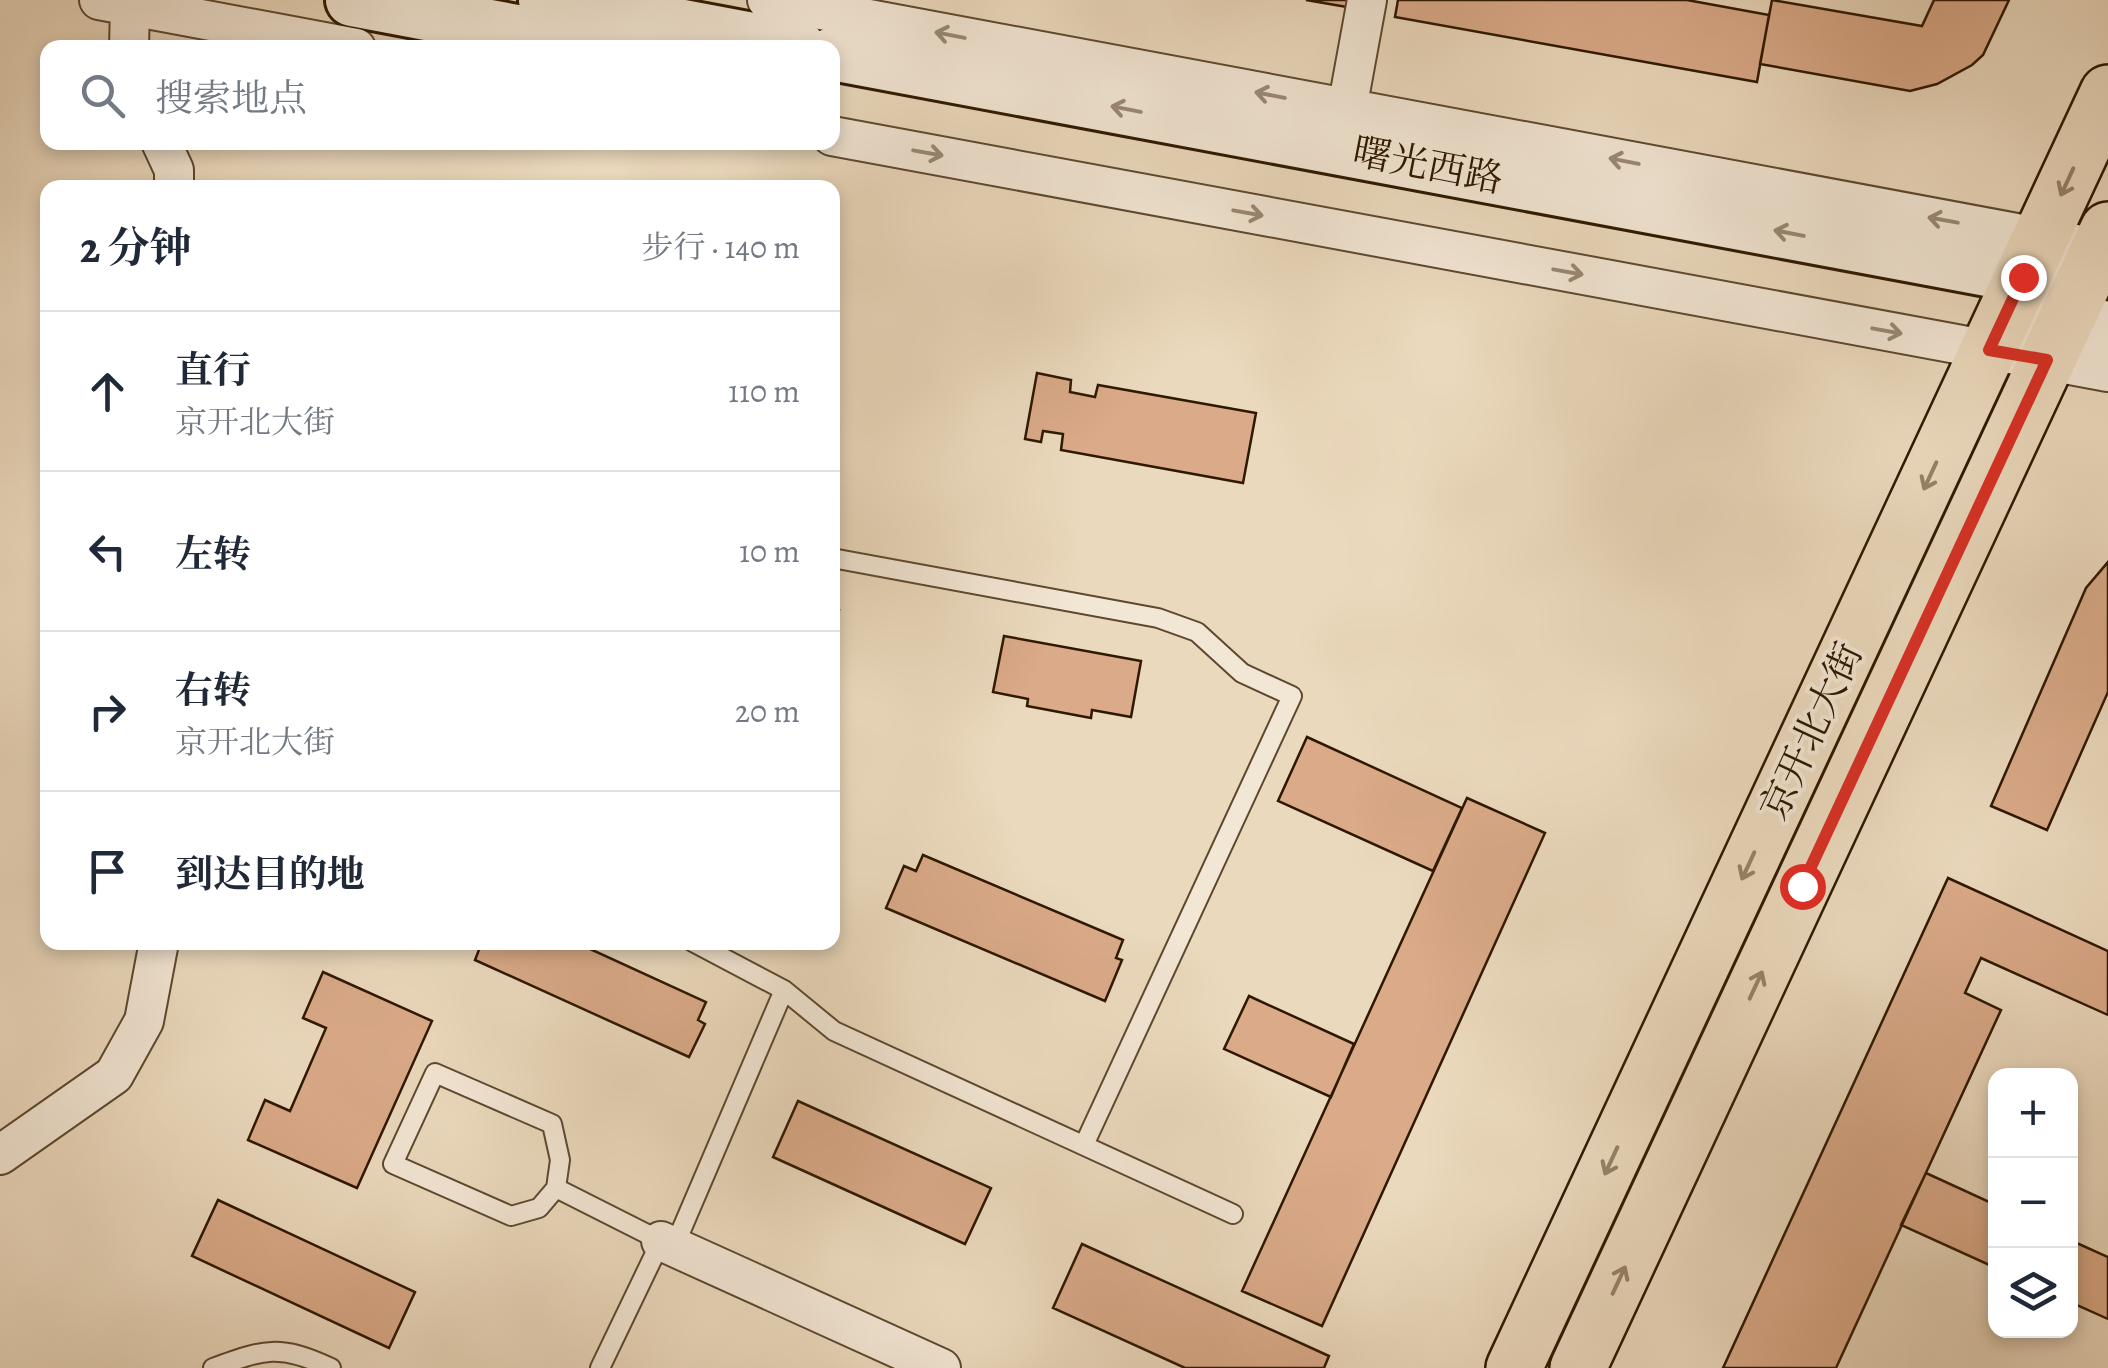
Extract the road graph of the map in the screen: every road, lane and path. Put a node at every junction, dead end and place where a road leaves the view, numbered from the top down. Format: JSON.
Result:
{"nodes":[{"id":1,"x":352,"y":0,"type":"edge"},
{"id":2,"x":545,"y":0,"type":"edge"},
{"id":3,"x":767,"y":0,"type":"edge"},
{"id":4,"x":1366,"y":0,"type":"edge"},
{"id":5,"x":114,"y":3,"type":"edge"},
{"id":6,"x":126,"y":40,"type":"edge"},
{"id":7,"x":313,"y":40,"type":"edge"},
{"id":8,"x":564,"y":40,"type":"edge"},
{"id":9,"x":810,"y":40,"type":"edge"},
{"id":10,"x":831,"y":40,"type":"edge"},
{"id":11,"x":840,"y":44,"type":"edge"},
{"id":12,"x":840,"y":45,"type":"edge"},
{"id":13,"x":2108,"y":93,"type":"edge"},
{"id":14,"x":1347,"y":109,"type":"junction"},
{"id":15,"x":840,"y":137,"type":"edge"},
{"id":16,"x":165,"y":150,"type":"edge"},
{"id":17,"x":174,"y":180,"type":"edge"},
{"id":18,"x":2091,"y":290,"type":"edge"},
{"id":19,"x":2015,"y":294,"type":"junction"},
{"id":20,"x":2108,"y":372,"type":"edge"},
{"id":21,"x":840,"y":559,"type":"edge"},
{"id":22,"x":157,"y":950,"type":"edge"},
{"id":23,"x":707,"y":950,"type":"edge"},
{"id":24,"x":784,"y":990,"type":"junction"},
{"id":25,"x":1084,"y":1146,"type":"junction"},
{"id":26,"x":0,"y":1156,"type":"edge"},
{"id":27,"x":556,"y":1188,"type":"junction"},
{"id":28,"x":1233,"y":1214,"type":"dead end"},
{"id":29,"x":668,"y":1244,"type":"junction"},
{"id":30,"x":214,"y":1368,"type":"edge"},
{"id":31,"x":331,"y":1368,"type":"edge"},
{"id":32,"x":600,"y":1368,"type":"edge"},
{"id":33,"x":941,"y":1368,"type":"edge"},
{"id":34,"x":1514,"y":1368,"type":"edge"},
{"id":35,"x":1578,"y":1368,"type":"edge"}],
"edges":[{"from":1,"to":8,"type":"main road"},
{"from":2,"to":9,"type":"main road","name":"曙光西路"},
{"from":3,"to":10,"type":"street"},
{"from":4,"to":14,"type":"street"},
{"from":5,"to":6,"type":"street"},
{"from":5,"to":7,"type":"street"},
{"from":14,"to":11,"type":"street","one_way":true},
{"from":12,"to":19,"type":"main road","name":"曙光西路"},
{"from":13,"to":19,"type":"main road","name":"京开北大街","one_way":true},
{"from":19,"to":14,"type":"street","one_way":true},
{"from":15,"to":19,"type":"street","one_way":true},
{"from":16,"to":17,"type":"street"},
{"from":18,"to":19,"type":"main road","name":"曙光西路"},
{"from":18,"to":19,"type":"street"},
{"from":18,"to":20,"type":"street"},
{"from":35,"to":18,"type":"main road","name":"京开北大街","one_way":true},
{"from":19,"to":34,"type":"main road","name":"京开北大街","one_way":true},
{"from":21,"to":25,"type":"lane"},
{"from":22,"to":26,"type":"street"},
{"from":23,"to":24,"type":"lane"},
{"from":24,"to":25,"type":"lane"},
{"from":24,"to":29,"type":"lane"},
{"from":25,"to":28,"type":"lane"},
{"from":27,"to":27,"type":"lane"},
{"from":27,"to":29,"type":"lane"},
{"from":29,"to":32,"type":"lane"},
{"from":29,"to":33,"type":"street"},
{"from":30,"to":31,"type":"lane"}]}
